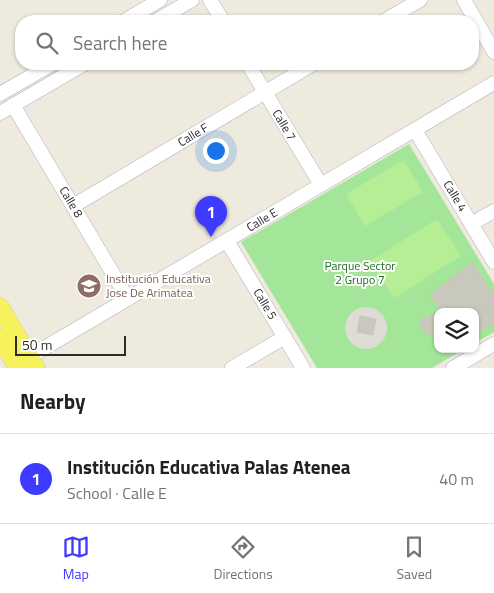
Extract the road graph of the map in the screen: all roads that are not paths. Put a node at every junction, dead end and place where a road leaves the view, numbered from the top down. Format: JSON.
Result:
{"nodes":[{"id":1,"x":160,"y":0,"type":"edge"},
{"id":2,"x":192,"y":0,"type":"edge"},
{"id":3,"x":210,"y":0,"type":"edge"},
{"id":4,"x":420,"y":0,"type":"edge"},
{"id":5,"x":464,"y":0,"type":"edge"},
{"id":6,"x":134,"y":15,"type":"edge"},
{"id":7,"x":166,"y":15,"type":"edge"},
{"id":8,"x":219,"y":15,"type":"edge"},
{"id":9,"x":394,"y":15,"type":"edge"},
{"id":10,"x":473,"y":15,"type":"edge"},
{"id":11,"x":479,"y":26,"type":"edge"},
{"id":12,"x":494,"y":52,"type":"edge"},
{"id":13,"x":40,"y":70,"type":"edge"},
{"id":14,"x":74,"y":70,"type":"edge"},
{"id":15,"x":252,"y":70,"type":"edge"},
{"id":16,"x":302,"y":70,"type":"edge"},
{"id":17,"x":494,"y":83,"type":"edge"},
{"id":18,"x":2,"y":90,"type":"edge"},
{"id":19,"x":265,"y":92,"type":"junction"},
{"id":20,"x":13,"y":105,"type":"junction"},
{"id":21,"x":0,"y":113,"type":"edge"},
{"id":22,"x":415,"y":130,"type":"junction"},
{"id":23,"x":321,"y":186,"type":"junction"},
{"id":24,"x":73,"y":206,"type":"junction"},
{"id":25,"x":494,"y":211,"type":"edge"},
{"id":26,"x":472,"y":224,"type":"junction"},
{"id":27,"x":227,"y":241,"type":"junction"},
{"id":28,"x":494,"y":262,"type":"edge"},
{"id":29,"x":128,"y":299,"type":"junction"},
{"id":30,"x":0,"y":307,"type":"edge"},
{"id":31,"x":285,"y":337,"type":"junction"},
{"id":32,"x":0,"y":338,"type":"edge"},
{"id":33,"x":494,"y":344,"type":"edge"},
{"id":34,"x":27,"y":364,"type":"edge"},
{"id":35,"x":232,"y":368,"type":"edge"},
{"id":36,"x":303,"y":368,"type":"edge"},
{"id":37,"x":453,"y":368,"type":"edge"}],
"edges":[{"from":1,"to":6,"type":"street"},
{"from":2,"to":7,"type":"street"},
{"from":3,"to":8,"type":"street"},
{"from":4,"to":9,"type":"street"},
{"from":5,"to":10,"type":"street"},
{"from":11,"to":12,"type":"street"},
{"from":13,"to":18,"type":"street"},
{"from":14,"to":20,"type":"street"},
{"from":15,"to":19,"type":"street","name":"Calle 7"},
{"from":16,"to":19,"type":"street","name":"Calle F"},
{"from":17,"to":22,"type":"street","name":"Calle E"},
{"from":19,"to":23,"type":"street","name":"Calle 7"},
{"from":19,"to":24,"type":"street","name":"Calle F"},
{"from":20,"to":21,"type":"street"},
{"from":20,"to":24,"type":"street","name":"Calle 8"},
{"from":22,"to":23,"type":"street","name":"Calle E"},
{"from":22,"to":26,"type":"street","name":"Calle 4"},
{"from":23,"to":27,"type":"street","name":"Calle E"},
{"from":24,"to":29,"type":"street","name":"Calle 8"},
{"from":25,"to":26,"type":"street"},
{"from":26,"to":28,"type":"street","name":"Calle 4"},
{"from":27,"to":29,"type":"street","name":"Calle E"},
{"from":27,"to":31,"type":"street","name":"Calle 5"},
{"from":29,"to":34,"type":"street","name":"Calle E"},
{"from":30,"to":34,"type":"main road"},
{"from":31,"to":35,"type":"street"},
{"from":31,"to":36,"type":"street","name":"Calle 5"},
{"from":32,"to":34,"type":"main road"},
{"from":33,"to":37,"type":"street"}]}
